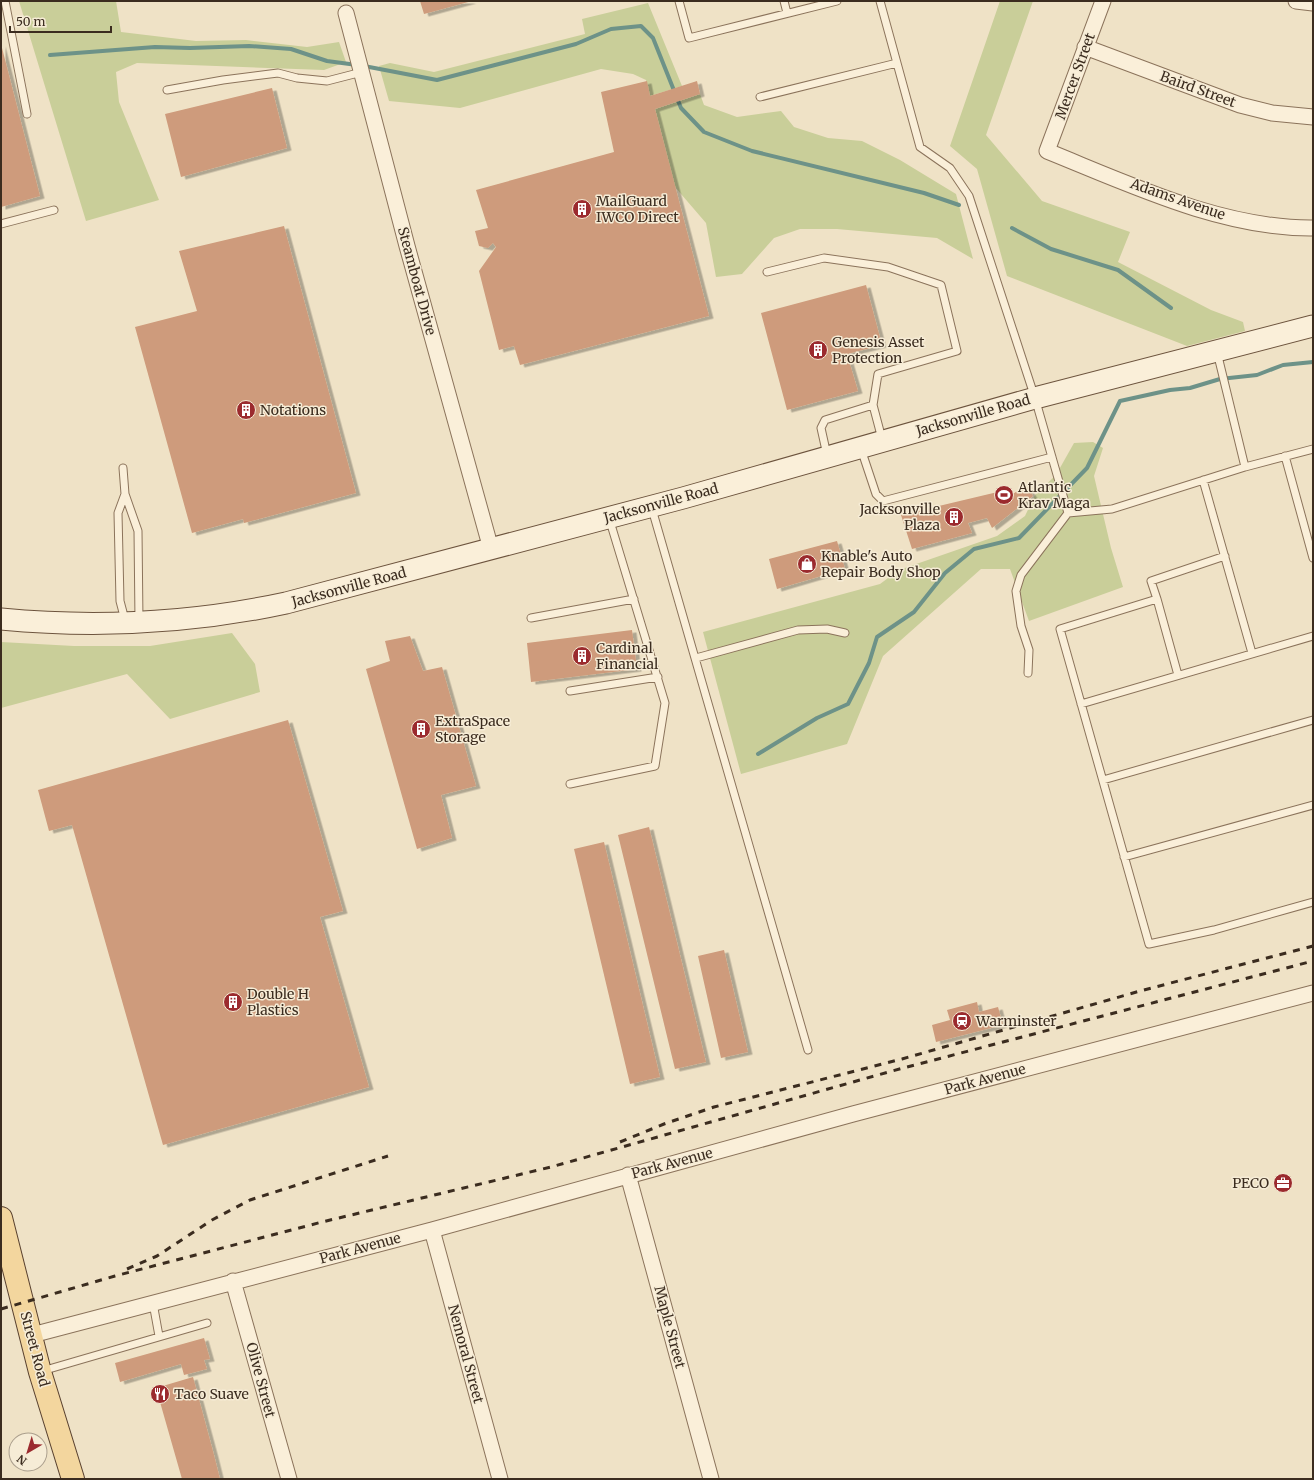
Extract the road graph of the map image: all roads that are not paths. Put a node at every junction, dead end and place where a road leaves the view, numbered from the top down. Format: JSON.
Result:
{"nodes":[{"id":1,"x":5,"y":1,"type":"edge"},
{"id":2,"x":679,"y":1,"type":"edge"},
{"id":3,"x":784,"y":1,"type":"edge"},
{"id":4,"x":837,"y":1,"type":"edge"},
{"id":5,"x":880,"y":1,"type":"edge"},
{"id":6,"x":1103,"y":1,"type":"edge"},
{"id":7,"x":1296,"y":1,"type":"edge"},
{"id":8,"x":1313,"y":3,"type":"edge"},
{"id":9,"x":346,"y":13,"type":"dead end"},
{"id":10,"x":787,"y":13,"type":"junction"},
{"id":11,"x":1085,"y":47,"type":"junction"},
{"id":12,"x":897,"y":63,"type":"junction"},
{"id":13,"x":362,"y":72,"type":"junction"},
{"id":14,"x":167,"y":90,"type":"dead end"},
{"id":15,"x":760,"y":97,"type":"dead end"},
{"id":16,"x":28,"y":114,"type":"dead end"},
{"id":17,"x":1313,"y":117,"type":"edge"},
{"id":18,"x":1047,"y":151,"type":"joint"},
{"id":19,"x":54,"y":210,"type":"dead end"},
{"id":20,"x":1,"y":224,"type":"edge"},
{"id":21,"x":1313,"y":228,"type":"edge"},
{"id":22,"x":767,"y":272,"type":"dead end"},
{"id":23,"x":1313,"y":326,"type":"edge"},
{"id":24,"x":1217,"y":352,"type":"junction"},
{"id":25,"x":1035,"y":398,"type":"junction"},
{"id":26,"x":873,"y":405,"type":"junction"},
{"id":27,"x":882,"y":441,"type":"junction"},
{"id":28,"x":860,"y":448,"type":"junction"},
{"id":29,"x":1313,"y":449,"type":"edge"},
{"id":30,"x":1052,"y":456,"type":"junction"},
{"id":31,"x":1285,"y":456,"type":"junction"},
{"id":32,"x":827,"y":457,"type":"junction"},
{"id":33,"x":1245,"y":467,"type":"junction"},
{"id":34,"x":123,"y":468,"type":"dead end"},
{"id":35,"x":1203,"y":480,"type":"junction"},
{"id":36,"x":125,"y":494,"type":"junction"},
{"id":37,"x":651,"y":505,"type":"junction"},
{"id":38,"x":1068,"y":513,"type":"junction"},
{"id":39,"x":609,"y":517,"type":"junction"},
{"id":40,"x":490,"y":549,"type":"junction"},
{"id":41,"x":1225,"y":556,"type":"junction"},
{"id":42,"x":1313,"y":558,"type":"edge"},
{"id":43,"x":634,"y":599,"type":"junction"},
{"id":44,"x":1157,"y":599,"type":"junction"},
{"id":45,"x":531,"y":618,"type":"dead end"},
{"id":46,"x":1,"y":619,"type":"edge"},
{"id":47,"x":132,"y":622,"type":"junction"},
{"id":48,"x":845,"y":633,"type":"dead end"},
{"id":49,"x":1313,"y":636,"type":"edge"},
{"id":50,"x":1252,"y":653,"type":"junction"},
{"id":51,"x":696,"y":658,"type":"junction"},
{"id":52,"x":1028,"y":673,"type":"dead end"},
{"id":53,"x":1178,"y":675,"type":"junction"},
{"id":54,"x":658,"y":677,"type":"junction"},
{"id":55,"x":570,"y":691,"type":"dead end"},
{"id":56,"x":1081,"y":704,"type":"junction"},
{"id":57,"x":1313,"y":720,"type":"edge"},
{"id":58,"x":1102,"y":780,"type":"junction"},
{"id":59,"x":570,"y":784,"type":"dead end"},
{"id":60,"x":1313,"y":805,"type":"edge"},
{"id":61,"x":1124,"y":857,"type":"junction"},
{"id":62,"x":1313,"y":902,"type":"edge"},
{"id":63,"x":1313,"y":993,"type":"edge"},
{"id":64,"x":808,"y":1050,"type":"dead end"},
{"id":65,"x":628,"y":1175,"type":"junction"},
{"id":66,"x":1,"y":1218,"type":"edge"},
{"id":67,"x":432,"y":1230,"type":"junction"},
{"id":68,"x":233,"y":1281,"type":"junction"},
{"id":69,"x":153,"y":1303,"type":"junction"},
{"id":70,"x":207,"y":1323,"type":"dead end"},
{"id":71,"x":32,"y":1335,"type":"junction"},
{"id":72,"x":159,"y":1336,"type":"junction"},
{"id":73,"x":40,"y":1372,"type":"junction"},
{"id":74,"x":72,"y":1479,"type":"edge"},
{"id":75,"x":289,"y":1479,"type":"edge"},
{"id":76,"x":500,"y":1479,"type":"edge"},
{"id":77,"x":711,"y":1479,"type":"edge"}],
"edges":[{"from":1,"to":16,"type":"lane"},
{"from":2,"to":10,"type":"lane"},
{"from":3,"to":10,"type":"lane"},
{"from":4,"to":10,"type":"lane"},
{"from":5,"to":12,"type":"lane"},
{"from":6,"to":11,"type":"street","name":"Mercer Street"},
{"from":7,"to":8,"type":"street"},
{"from":9,"to":13,"type":"street","name":"Steamboat Drive"},
{"from":11,"to":17,"type":"street","name":"Baird Street"},
{"from":11,"to":18,"type":"street","name":"Mercer Street"},
{"from":12,"to":15,"type":"lane"},
{"from":12,"to":25,"type":"lane"},
{"from":13,"to":14,"type":"lane"},
{"from":13,"to":40,"type":"street","name":"Steamboat Drive"},
{"from":18,"to":21,"type":"street","name":"Adams Avenue"},
{"from":19,"to":20,"type":"lane"},
{"from":22,"to":26,"type":"lane"},
{"from":23,"to":24,"type":"main road","name":"Jacksonville Road"},
{"from":24,"to":25,"type":"main road","name":"Jacksonville Road"},
{"from":24,"to":33,"type":"lane"},
{"from":25,"to":27,"type":"main road","name":"Jacksonville Road"},
{"from":25,"to":30,"type":"lane"},
{"from":26,"to":27,"type":"lane"},
{"from":26,"to":32,"type":"lane"},
{"from":27,"to":28,"type":"main road","name":"Jacksonville Road"},
{"from":28,"to":30,"type":"lane"},
{"from":28,"to":32,"type":"main road","name":"Jacksonville Road"},
{"from":29,"to":31,"type":"lane"},
{"from":30,"to":38,"type":"lane"},
{"from":31,"to":33,"type":"lane"},
{"from":31,"to":42,"type":"lane"},
{"from":32,"to":37,"type":"main road","name":"Jacksonville Road"},
{"from":33,"to":35,"type":"lane"},
{"from":34,"to":36,"type":"lane"},
{"from":35,"to":38,"type":"lane"},
{"from":35,"to":41,"type":"lane"},
{"from":36,"to":47,"type":"lane"},
{"from":36,"to":47,"type":"lane"},
{"from":37,"to":39,"type":"main road","name":"Jacksonville Road"},
{"from":37,"to":51,"type":"lane"},
{"from":38,"to":52,"type":"lane"},
{"from":39,"to":40,"type":"main road","name":"Jacksonville Road"},
{"from":39,"to":43,"type":"lane"},
{"from":40,"to":47,"type":"main road","name":"Jacksonville Road"},
{"from":41,"to":44,"type":"lane"},
{"from":41,"to":50,"type":"lane"},
{"from":43,"to":45,"type":"lane"},
{"from":43,"to":54,"type":"lane"},
{"from":44,"to":53,"type":"lane"},
{"from":44,"to":56,"type":"lane"},
{"from":46,"to":47,"type":"main road","name":"Jacksonville Road"},
{"from":48,"to":51,"type":"lane"},
{"from":49,"to":50,"type":"lane"},
{"from":50,"to":53,"type":"lane"},
{"from":51,"to":64,"type":"lane"},
{"from":53,"to":56,"type":"lane"},
{"from":54,"to":55,"type":"lane"},
{"from":54,"to":59,"type":"lane"},
{"from":56,"to":58,"type":"lane"},
{"from":57,"to":58,"type":"lane"},
{"from":58,"to":61,"type":"lane"},
{"from":60,"to":61,"type":"lane"},
{"from":61,"to":62,"type":"lane"},
{"from":63,"to":65,"type":"street","name":"Park Avenue"},
{"from":65,"to":67,"type":"street","name":"Park Avenue"},
{"from":65,"to":77,"type":"street","name":"Maple Street"},
{"from":66,"to":71,"type":"main road","name":"Street Road"},
{"from":67,"to":68,"type":"street","name":"Park Avenue"},
{"from":67,"to":76,"type":"street","name":"Nemoral Street"},
{"from":68,"to":69,"type":"street","name":"Park Avenue"},
{"from":68,"to":75,"type":"street","name":"Olive Street"},
{"from":69,"to":71,"type":"street","name":"Park Avenue"},
{"from":69,"to":72,"type":"lane"},
{"from":70,"to":72,"type":"lane"},
{"from":71,"to":73,"type":"main road","name":"Street Road"},
{"from":72,"to":73,"type":"lane"},
{"from":73,"to":74,"type":"main road","name":"Street Road"}]}
